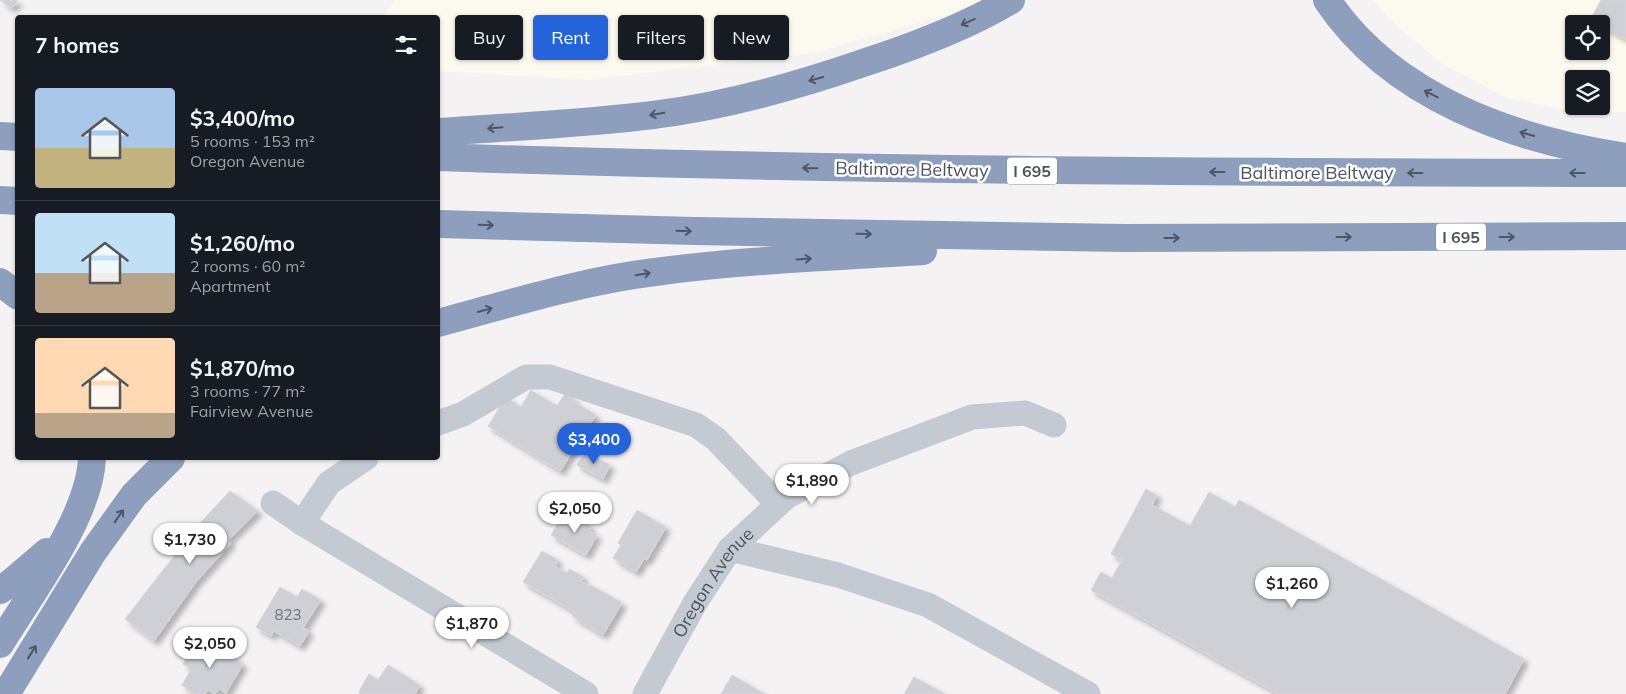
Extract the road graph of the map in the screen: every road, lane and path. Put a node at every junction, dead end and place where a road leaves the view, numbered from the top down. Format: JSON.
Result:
{"nodes":[{"id":1,"x":1011,"y":0,"type":"edge"},
{"id":2,"x":1327,"y":0,"type":"edge"},
{"id":3,"x":440,"y":132,"type":"edge"},
{"id":4,"x":0,"y":136,"type":"edge"},
{"id":5,"x":15,"y":137,"type":"edge"},
{"id":6,"x":440,"y":157,"type":"edge"},
{"id":7,"x":1626,"y":157,"type":"edge"},
{"id":8,"x":1626,"y":173,"type":"edge"},
{"id":9,"x":0,"y":200,"type":"edge"},
{"id":10,"x":15,"y":201,"type":"edge"},
{"id":11,"x":440,"y":224,"type":"edge"},
{"id":12,"x":1626,"y":236,"type":"edge"},
{"id":13,"x":1124,"y":238,"type":"junction"},
{"id":14,"x":0,"y":282,"type":"edge"},
{"id":15,"x":15,"y":294,"type":"edge"},
{"id":16,"x":440,"y":322,"type":"edge"},
{"id":17,"x":440,"y":422,"type":"edge"},
{"id":18,"x":1054,"y":425,"type":"dead end"},
{"id":19,"x":92,"y":460,"type":"edge"},
{"id":20,"x":169,"y":460,"type":"edge"},
{"id":21,"x":363,"y":460,"type":"edge"},
{"id":22,"x":273,"y":503,"type":"dead end"},
{"id":23,"x":778,"y":504,"type":"junction"},
{"id":24,"x":302,"y":523,"type":"junction"},
{"id":25,"x":67,"y":534,"type":"junction"},
{"id":26,"x":730,"y":549,"type":"junction"},
{"id":27,"x":0,"y":590,"type":"edge"},
{"id":28,"x":0,"y":644,"type":"edge"},
{"id":29,"x":6,"y":694,"type":"edge"},
{"id":30,"x":586,"y":694,"type":"edge"},
{"id":31,"x":645,"y":694,"type":"edge"},
{"id":32,"x":1088,"y":694,"type":"edge"}],
"edges":[{"from":1,"to":3,"type":"highway","one_way":true},
{"from":7,"to":2,"type":"highway","one_way":true},
{"from":4,"to":5,"type":"highway"},
{"from":8,"to":6,"type":"highway","name":"Baltimore Beltway","number":"I 695","one_way":true},
{"from":9,"to":10,"type":"highway"},
{"from":11,"to":13,"type":"highway","number":"I 695","one_way":true},
{"from":13,"to":12,"type":"highway","number":"I 695","one_way":true},
{"from":16,"to":13,"type":"highway","one_way":true},
{"from":14,"to":15,"type":"highway"},
{"from":17,"to":23,"type":"street"},
{"from":18,"to":23,"type":"street","name":"Oregon Avenue"},
{"from":19,"to":25,"type":"highway"},
{"from":29,"to":20,"type":"highway","one_way":true},
{"from":21,"to":24,"type":"street"},
{"from":22,"to":24,"type":"street"},
{"from":23,"to":26,"type":"street","name":"Oregon Avenue"},
{"from":24,"to":30,"type":"street"},
{"from":25,"to":27,"type":"highway"},
{"from":25,"to":28,"type":"highway"},
{"from":26,"to":31,"type":"street","name":"Oregon Avenue"},
{"from":26,"to":32,"type":"street"}]}
